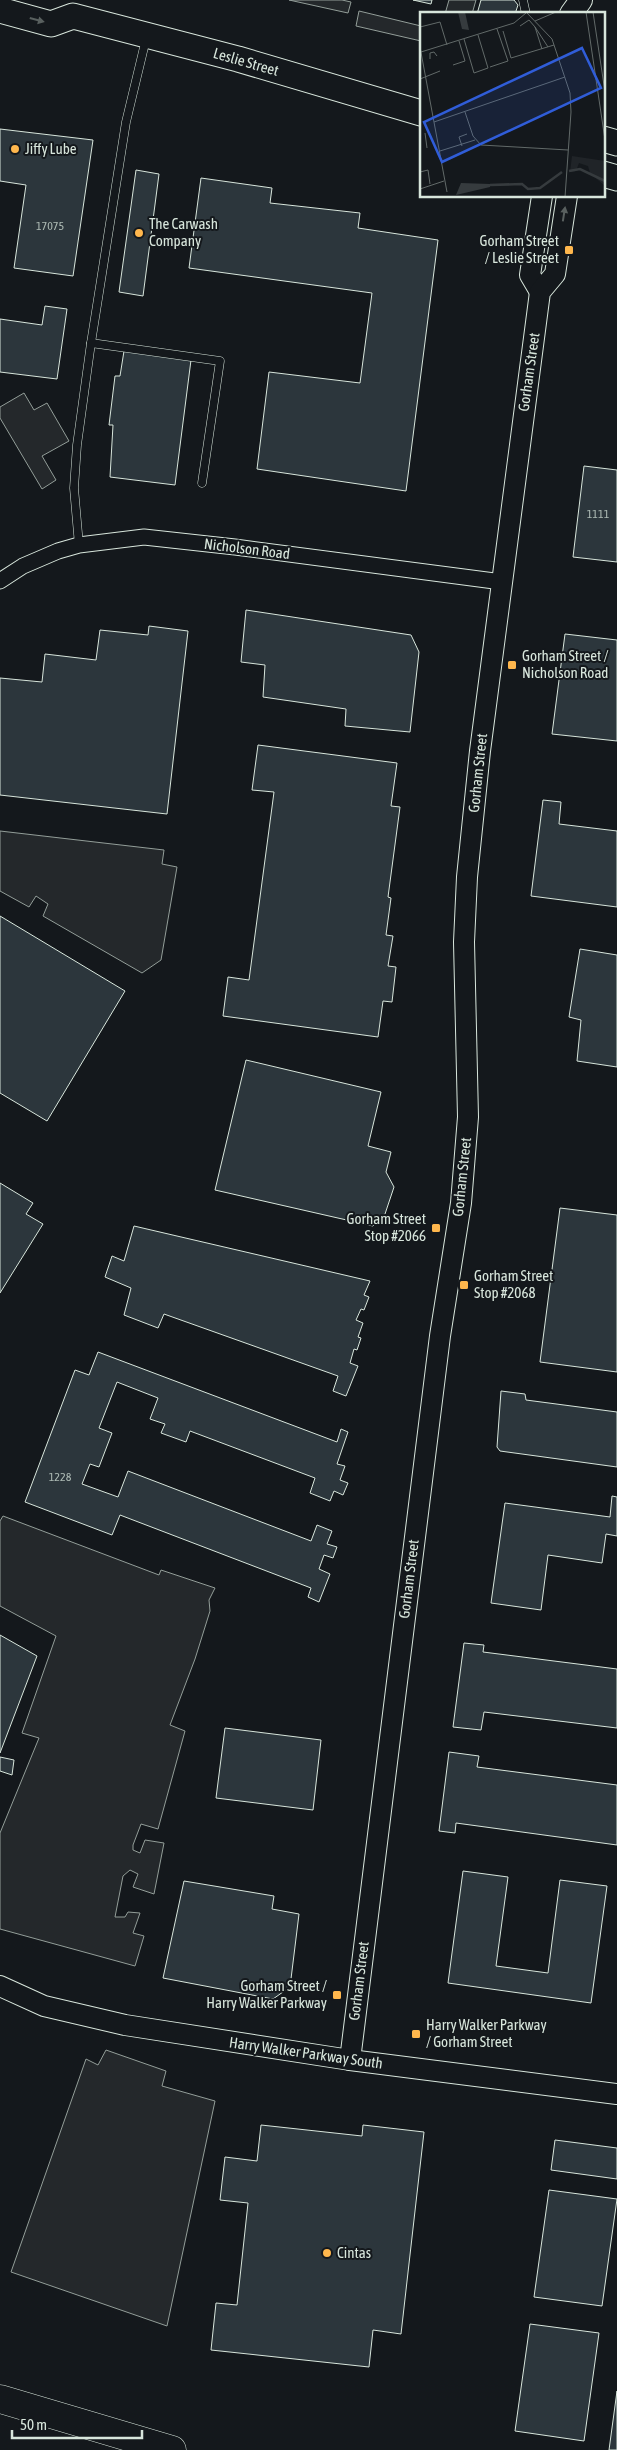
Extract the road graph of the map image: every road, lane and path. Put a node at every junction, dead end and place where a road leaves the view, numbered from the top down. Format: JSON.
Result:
{"nodes":[{"id":1,"x":581,"y":0,"type":"edge"},
{"id":2,"x":66,"y":8,"type":"edge"},
{"id":3,"x":0,"y":10,"type":"edge"},
{"id":4,"x":572,"y":12,"type":"edge"},
{"id":5,"x":147,"y":35,"type":"junction"},
{"id":6,"x":420,"y":112,"type":"edge"},
{"id":7,"x":604,"y":139,"type":"edge"},
{"id":8,"x":617,"y":143,"type":"edge"},
{"id":9,"x":604,"y":174,"type":"edge"},
{"id":10,"x":617,"y":178,"type":"edge"},
{"id":11,"x":542,"y":198,"type":"edge"},
{"id":12,"x":567,"y":198,"type":"edge"},
{"id":13,"x":540,"y":292,"type":"junction"},
{"id":14,"x":91,"y":343,"type":"junction"},
{"id":15,"x":202,"y":483,"type":"dead end"},
{"id":16,"x":79,"y":545,"type":"junction"},
{"id":17,"x":0,"y":581,"type":"edge"},
{"id":18,"x":502,"y":582,"type":"junction"},
{"id":19,"x":0,"y":1986,"type":"edge"},
{"id":20,"x":350,"y":2060,"type":"junction"},
{"id":21,"x":617,"y":2094,"type":"edge"},
{"id":22,"x":0,"y":2399,"type":"edge"},
{"id":23,"x":172,"y":2450,"type":"edge"}],
"edges":[{"from":1,"to":4,"type":"main road"},
{"from":3,"to":2,"type":"main road","name":"Leslie Street","one_way":true},
{"from":2,"to":5,"type":"main road","name":"Leslie Street"},
{"from":5,"to":6,"type":"main road","name":"Leslie Street"},
{"from":5,"to":14,"type":"lane"},
{"from":7,"to":8,"type":"main road"},
{"from":9,"to":10,"type":"main road"},
{"from":11,"to":13,"type":"street","name":"Gorham Street"},
{"from":13,"to":12,"type":"street","one_way":true},
{"from":13,"to":18,"type":"street","name":"Gorham Street"},
{"from":14,"to":15,"type":"lane"},
{"from":14,"to":16,"type":"lane"},
{"from":16,"to":17,"type":"street","name":"Nicholson Road"},
{"from":16,"to":18,"type":"street","name":"Nicholson Road"},
{"from":18,"to":20,"type":"street","name":"Gorham Street"},
{"from":19,"to":20,"type":"street","name":"Harry Walker Parkway South"},
{"from":20,"to":21,"type":"street","name":"Harry Walker Parkway South"},
{"from":22,"to":23,"type":"highway"}]}
